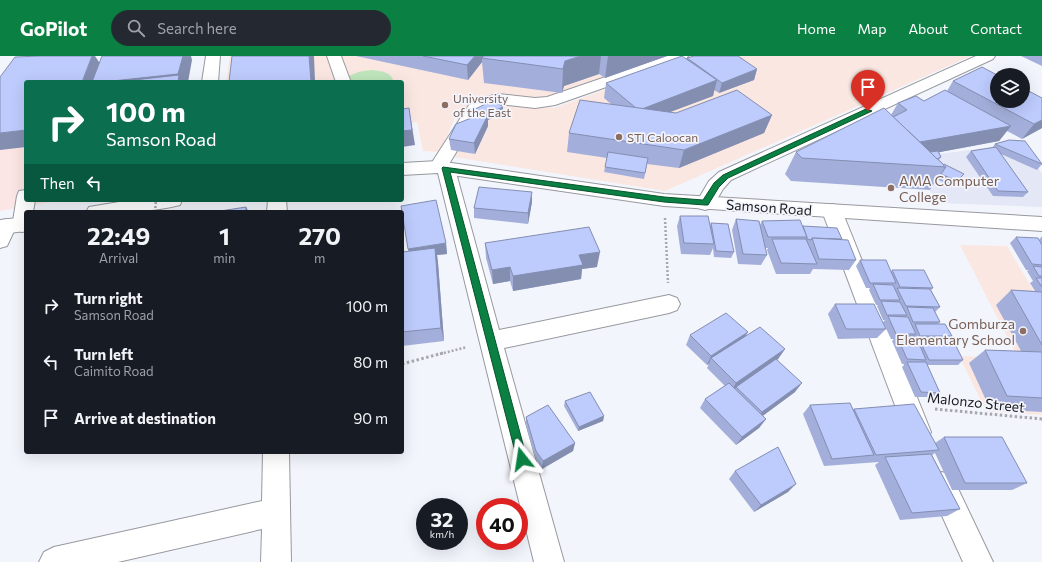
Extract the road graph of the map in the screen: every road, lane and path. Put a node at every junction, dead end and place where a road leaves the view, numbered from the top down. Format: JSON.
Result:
{"nodes":[{"id":1,"x":212,"y":56,"type":"edge"},
{"id":2,"x":334,"y":56,"type":"edge"},
{"id":3,"x":681,"y":56,"type":"edge"},
{"id":4,"x":988,"y":56,"type":"edge"},
{"id":5,"x":210,"y":80,"type":"edge"},
{"id":6,"x":342,"y":80,"type":"dead end"},
{"id":7,"x":442,"y":168,"type":"junction"},
{"id":8,"x":404,"y":169,"type":"edge"},
{"id":9,"x":24,"y":200,"type":"edge"},
{"id":10,"x":664,"y":200,"type":"junction"},
{"id":11,"x":160,"y":202,"type":"edge"},
{"id":12,"x":705,"y":203,"type":"junction"},
{"id":13,"x":109,"y":210,"type":"edge"},
{"id":14,"x":832,"y":211,"type":"junction"},
{"id":15,"x":1042,"y":224,"type":"edge"},
{"id":16,"x":11,"y":229,"type":"edge"},
{"id":17,"x":669,"y":304,"type":"joint"},
{"id":18,"x":491,"y":341,"type":"junction"},
{"id":19,"x":404,"y":363,"type":"edge"},
{"id":20,"x":907,"y":406,"type":"junction"},
{"id":21,"x":1042,"y":419,"type":"edge"},
{"id":22,"x":276,"y":454,"type":"edge"},
{"id":23,"x":276,"y":512,"type":"junction"},
{"id":24,"x":54,"y":562,"type":"edge"},
{"id":25,"x":276,"y":562,"type":"edge"},
{"id":26,"x":548,"y":562,"type":"edge"},
{"id":27,"x":978,"y":562,"type":"edge"}],
"edges":[{"from":1,"to":5,"type":"main road"},
{"from":2,"to":6,"type":"main road"},
{"from":3,"to":7,"type":"main road"},
{"from":4,"to":12,"type":"main road"},
{"from":7,"to":8,"type":"main road","name":"Samson Road"},
{"from":7,"to":10,"type":"main road","name":"Samson Road"},
{"from":7,"to":18,"type":"main road"},
{"from":9,"to":16,"type":"main road"},
{"from":10,"to":12,"type":"main road","name":"Samson Road"},
{"from":10,"to":17,"type":"path"},
{"from":11,"to":13,"type":"main road"},
{"from":12,"to":14,"type":"main road","name":"Samson Road"},
{"from":14,"to":15,"type":"main road","name":"Samson Road"},
{"from":14,"to":20,"type":"main road"},
{"from":17,"to":18,"type":"main road"},
{"from":18,"to":19,"type":"path"},
{"from":18,"to":26,"type":"main road"},
{"from":20,"to":21,"type":"path","name":"Malonzo Street"},
{"from":20,"to":27,"type":"main road"},
{"from":22,"to":23,"type":"main road"},
{"from":23,"to":24,"type":"main road"},
{"from":23,"to":25,"type":"main road"}]}
